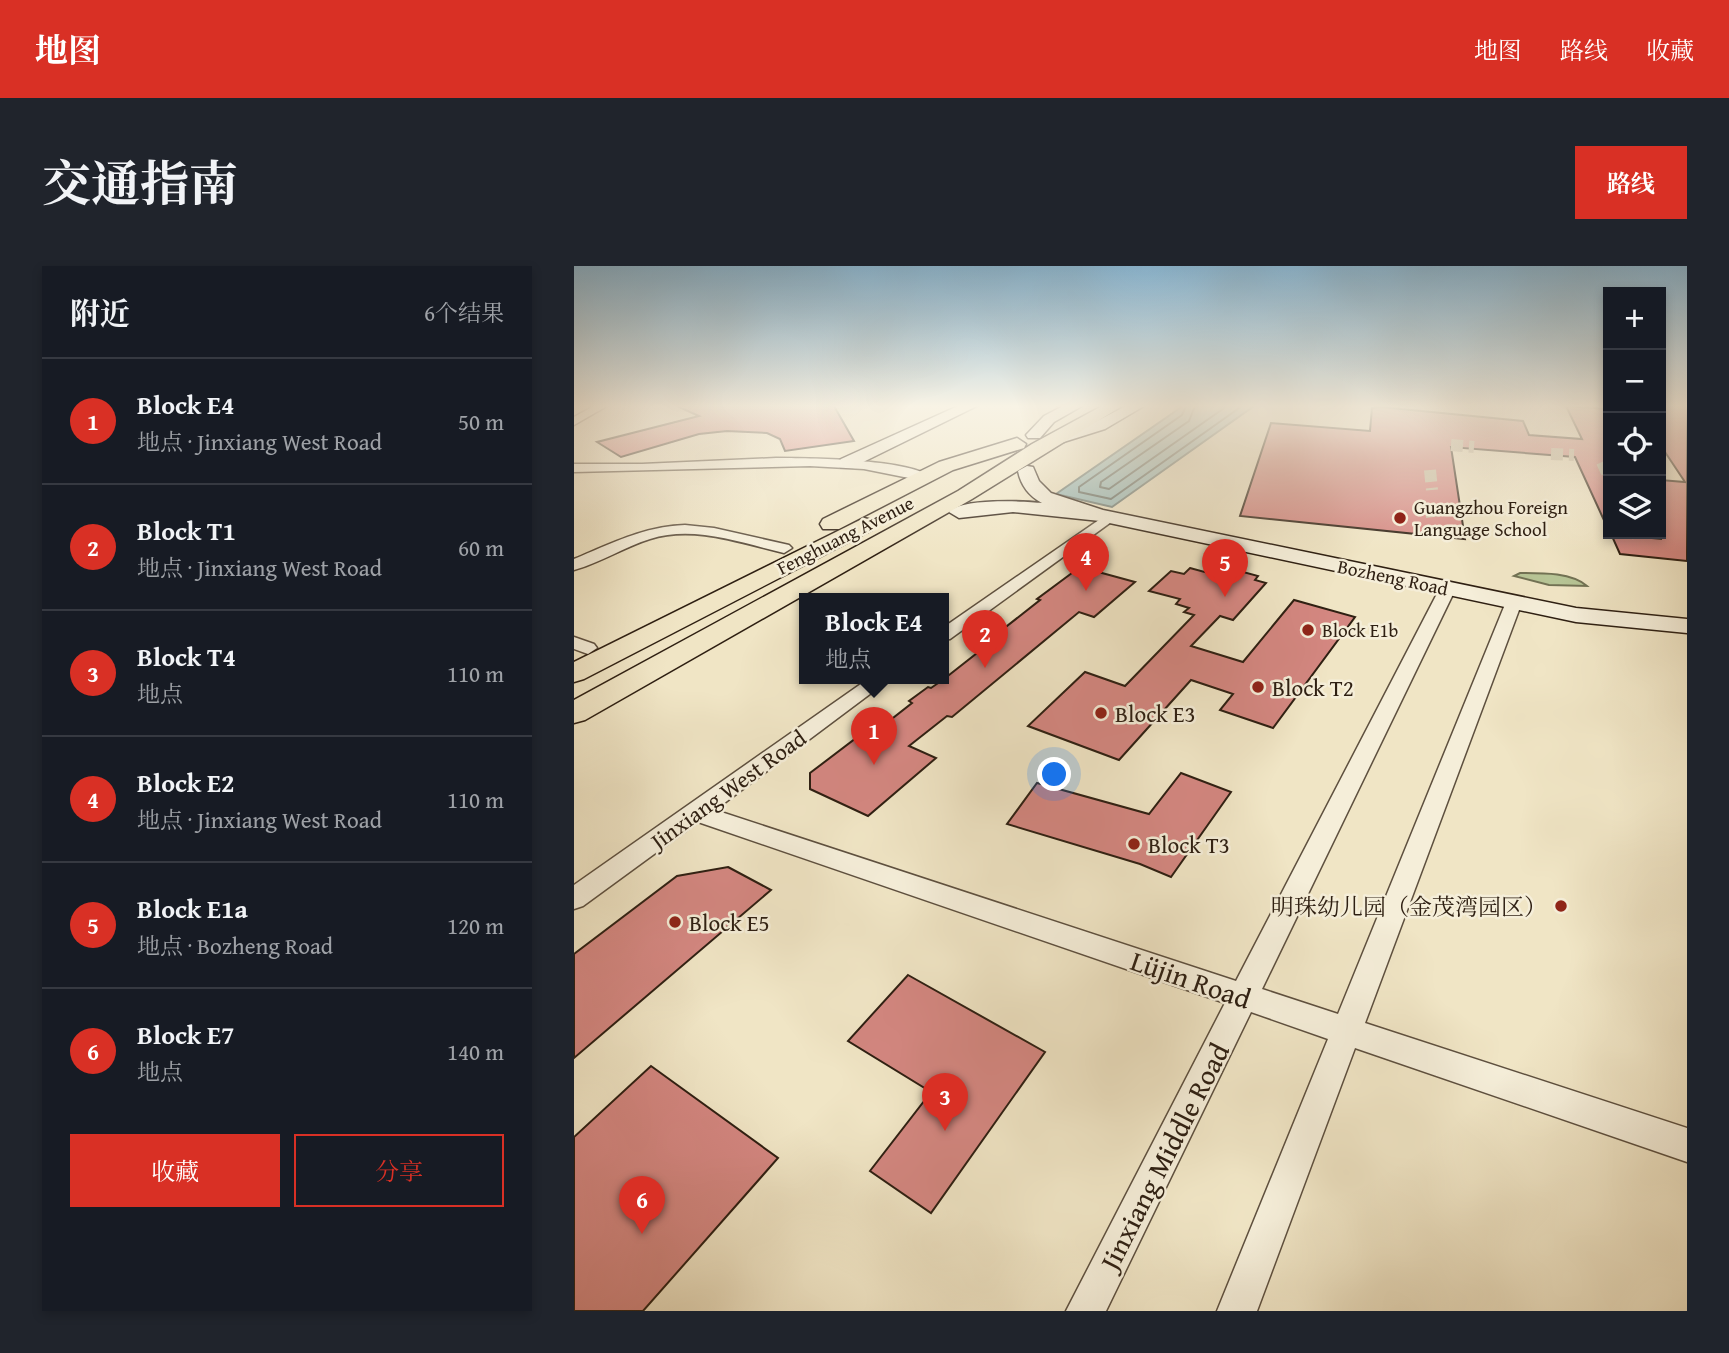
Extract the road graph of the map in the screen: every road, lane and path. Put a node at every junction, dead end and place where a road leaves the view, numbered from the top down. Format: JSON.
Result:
{"nodes":[{"id":1,"x":865,"y":455,"type":"edge"},
{"id":2,"x":988,"y":455,"type":"edge"},
{"id":3,"x":1009,"y":455,"type":"edge"},
{"id":4,"x":1019,"y":455,"type":"edge"},
{"id":5,"x":1032,"y":455,"type":"edge"},
{"id":6,"x":847,"y":463,"type":"junction"},
{"id":7,"x":574,"y":468,"type":"edge"},
{"id":8,"x":1027,"y":471,"type":"junction"},
{"id":9,"x":924,"y":477,"type":"junction"},
{"id":10,"x":959,"y":512,"type":"junction"},
{"id":11,"x":1105,"y":516,"type":"junction"},
{"id":12,"x":784,"y":548,"type":"junction"},
{"id":13,"x":574,"y":565,"type":"edge"},
{"id":14,"x":1448,"y":588,"type":"junction"},
{"id":15,"x":823,"y":593,"type":"edge"},
{"id":16,"x":1514,"y":601,"type":"junction"},
{"id":17,"x":799,"y":607,"type":"edge"},
{"id":18,"x":1687,"y":626,"type":"edge"},
{"id":19,"x":949,"y":631,"type":"edge"},
{"id":20,"x":582,"y":656,"type":"edge"},
{"id":21,"x":874,"y":684,"type":"edge"},
{"id":22,"x":574,"y":713,"type":"edge"},
{"id":23,"x":574,"y":738,"type":"edge"},
{"id":24,"x":695,"y":812,"type":"junction"},
{"id":25,"x":574,"y":899,"type":"edge"},
{"id":26,"x":1244,"y":996,"type":"junction"},
{"id":27,"x":1346,"y":1031,"type":"junction"},
{"id":28,"x":1687,"y":1145,"type":"edge"},
{"id":29,"x":1086,"y":1311,"type":"edge"},
{"id":30,"x":1237,"y":1311,"type":"edge"}],
"edges":[{"from":1,"to":6,"type":"street"},
{"from":2,"to":9,"type":"main road"},
{"from":3,"to":20,"type":"main road","name":"Fenghuang Avenue"},
{"from":4,"to":22,"type":"main road","name":"Fenghuang Avenue"},
{"from":5,"to":8,"type":"main road"},
{"from":6,"to":7,"type":"street"},
{"from":6,"to":9,"type":"street"},
{"from":8,"to":10,"type":"main road"},
{"from":8,"to":11,"type":"street"},
{"from":9,"to":12,"type":"main road"},
{"from":10,"to":11,"type":"street"},
{"from":10,"to":15,"type":"main road"},
{"from":11,"to":14,"type":"street","name":"Bozheng Road"},
{"from":11,"to":19,"type":"street"},
{"from":12,"to":13,"type":"street"},
{"from":12,"to":20,"type":"main road"},
{"from":14,"to":16,"type":"street","name":"Bozheng Road"},
{"from":14,"to":26,"type":"street","name":"Jinxiang Middle Road"},
{"from":16,"to":18,"type":"street","name":"Bozheng Road"},
{"from":16,"to":27,"type":"street"},
{"from":17,"to":23,"type":"main road"},
{"from":21,"to":24,"type":"street","name":"Jinxiang West Road"},
{"from":24,"to":25,"type":"street","name":"Jinxiang West Road"},
{"from":24,"to":26,"type":"street","name":"Lüjin Road"},
{"from":26,"to":27,"type":"street","name":"Lüjin Road"},
{"from":26,"to":29,"type":"street","name":"Jinxiang Middle Road"},
{"from":27,"to":28,"type":"street","name":"Lüjin Road"},
{"from":27,"to":30,"type":"street"}]}
